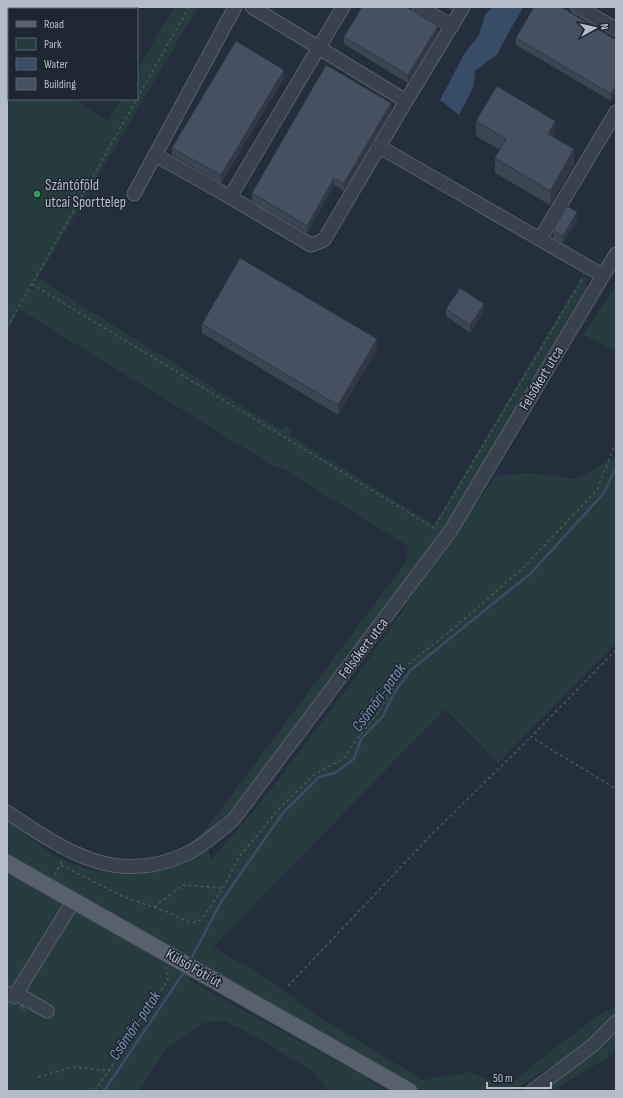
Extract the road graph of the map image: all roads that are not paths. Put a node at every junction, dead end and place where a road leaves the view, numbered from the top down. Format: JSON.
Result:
{"nodes":[{"id":1,"x":235,"y":7,"type":"edge"},
{"id":2,"x":252,"y":7,"type":"edge"},
{"id":3,"x":343,"y":7,"type":"edge"},
{"id":4,"x":420,"y":7,"type":"edge"},
{"id":5,"x":463,"y":7,"type":"edge"},
{"id":6,"x":578,"y":7,"type":"edge"},
{"id":7,"x":452,"y":26,"type":"junction"},
{"id":8,"x":616,"y":29,"type":"edge"},
{"id":9,"x":319,"y":48,"type":"junction"},
{"id":10,"x":406,"y":101,"type":"junction"},
{"id":11,"x":616,"y":112,"type":"edge"},
{"id":12,"x":378,"y":146,"type":"junction"},
{"id":13,"x":155,"y":154,"type":"junction"},
{"id":14,"x":134,"y":194,"type":"dead end"},
{"id":15,"x":230,"y":198,"type":"junction"},
{"id":16,"x":540,"y":239,"type":"junction"},
{"id":17,"x":616,"y":254,"type":"edge"},
{"id":18,"x":602,"y":275,"type":"junction"},
{"id":19,"x":7,"y":812,"type":"edge"},
{"id":20,"x":7,"y":863,"type":"edge"},
{"id":21,"x":74,"y":900,"type":"junction"},
{"id":22,"x":12,"y":993,"type":"edge"},
{"id":23,"x":48,"y":1011,"type":"dead end"},
{"id":24,"x":616,"y":1022,"type":"edge"},
{"id":25,"x":379,"y":1075,"type":"junction"},
{"id":26,"x":536,"y":1087,"type":"edge"},
{"id":27,"x":398,"y":1091,"type":"edge"},
{"id":28,"x":409,"y":1091,"type":"edge"},
{"id":29,"x":524,"y":1091,"type":"edge"}],
"edges":[{"from":1,"to":13,"type":"street"},
{"from":2,"to":9,"type":"street"},
{"from":3,"to":9,"type":"street"},
{"from":4,"to":7,"type":"street"},
{"from":5,"to":7,"type":"street"},
{"from":6,"to":8,"type":"street"},
{"from":7,"to":10,"type":"street"},
{"from":9,"to":10,"type":"street"},
{"from":9,"to":15,"type":"street"},
{"from":10,"to":12,"type":"street"},
{"from":11,"to":16,"type":"street"},
{"from":12,"to":15,"type":"street"},
{"from":12,"to":16,"type":"street"},
{"from":13,"to":14,"type":"street"},
{"from":13,"to":15,"type":"street"},
{"from":16,"to":18,"type":"street"},
{"from":17,"to":18,"type":"street","name":"Felsőkert utca"},
{"from":18,"to":19,"type":"street","name":"Felsőkert utca"},
{"from":20,"to":21,"type":"main road","name":"Külső Fóti út"},
{"from":21,"to":22,"type":"street"},
{"from":21,"to":25,"type":"main road","name":"Külső Fóti út"},
{"from":22,"to":23,"type":"street"},
{"from":24,"to":26,"type":"street"},
{"from":25,"to":27,"type":"main road","name":"Külső Fóti út"},
{"from":25,"to":28,"type":"main road","name":"Külső Fóti út"},
{"from":26,"to":29,"type":"street"}]}
